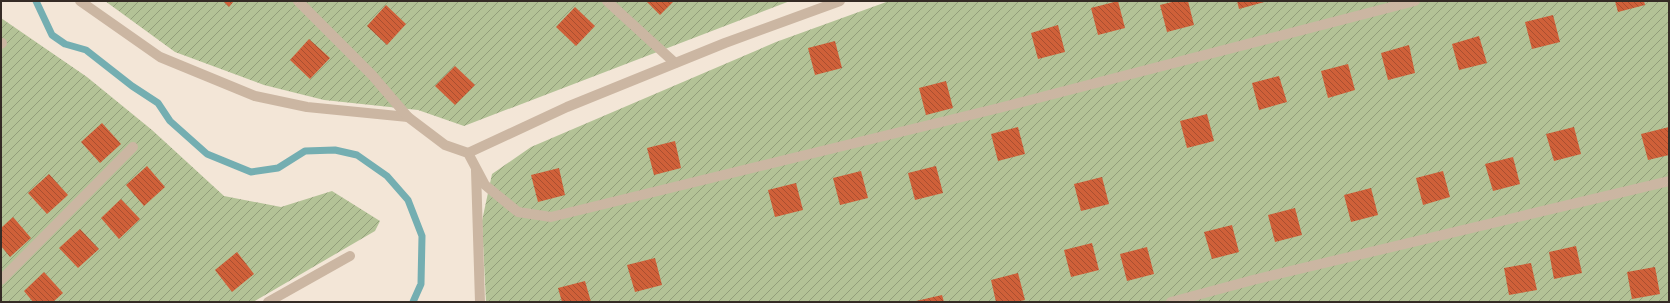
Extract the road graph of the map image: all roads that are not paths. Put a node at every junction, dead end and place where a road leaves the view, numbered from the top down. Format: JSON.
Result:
{"nodes":[{"id":1,"x":80,"y":1,"type":"edge"},
{"id":2,"x":298,"y":1,"type":"edge"},
{"id":3,"x":607,"y":1,"type":"edge"},
{"id":4,"x":840,"y":1,"type":"edge"},
{"id":5,"x":1415,"y":1,"type":"edge"},
{"id":6,"x":675,"y":63,"type":"junction"},
{"id":7,"x":408,"y":117,"type":"junction"},
{"id":8,"x":133,"y":147,"type":"dead end"},
{"id":9,"x":468,"y":153,"type":"junction"},
{"id":10,"x":476,"y":167,"type":"junction"},
{"id":11,"x":1669,"y":181,"type":"edge"},
{"id":12,"x":350,"y":256,"type":"dead end"},
{"id":13,"x":1,"y":280,"type":"edge"},
{"id":14,"x":268,"y":302,"type":"edge"},
{"id":15,"x":480,"y":302,"type":"edge"},
{"id":16,"x":1170,"y":302,"type":"edge"}],
"edges":[{"from":1,"to":7,"type":"lane"},
{"from":2,"to":7,"type":"lane"},
{"from":3,"to":6,"type":"lane"},
{"from":4,"to":6,"type":"lane"},
{"from":5,"to":10,"type":"lane"},
{"from":6,"to":9,"type":"lane"},
{"from":7,"to":9,"type":"lane"},
{"from":8,"to":13,"type":"lane"},
{"from":9,"to":10,"type":"lane"},
{"from":10,"to":15,"type":"lane"},
{"from":11,"to":16,"type":"lane"},
{"from":12,"to":14,"type":"lane"}]}
